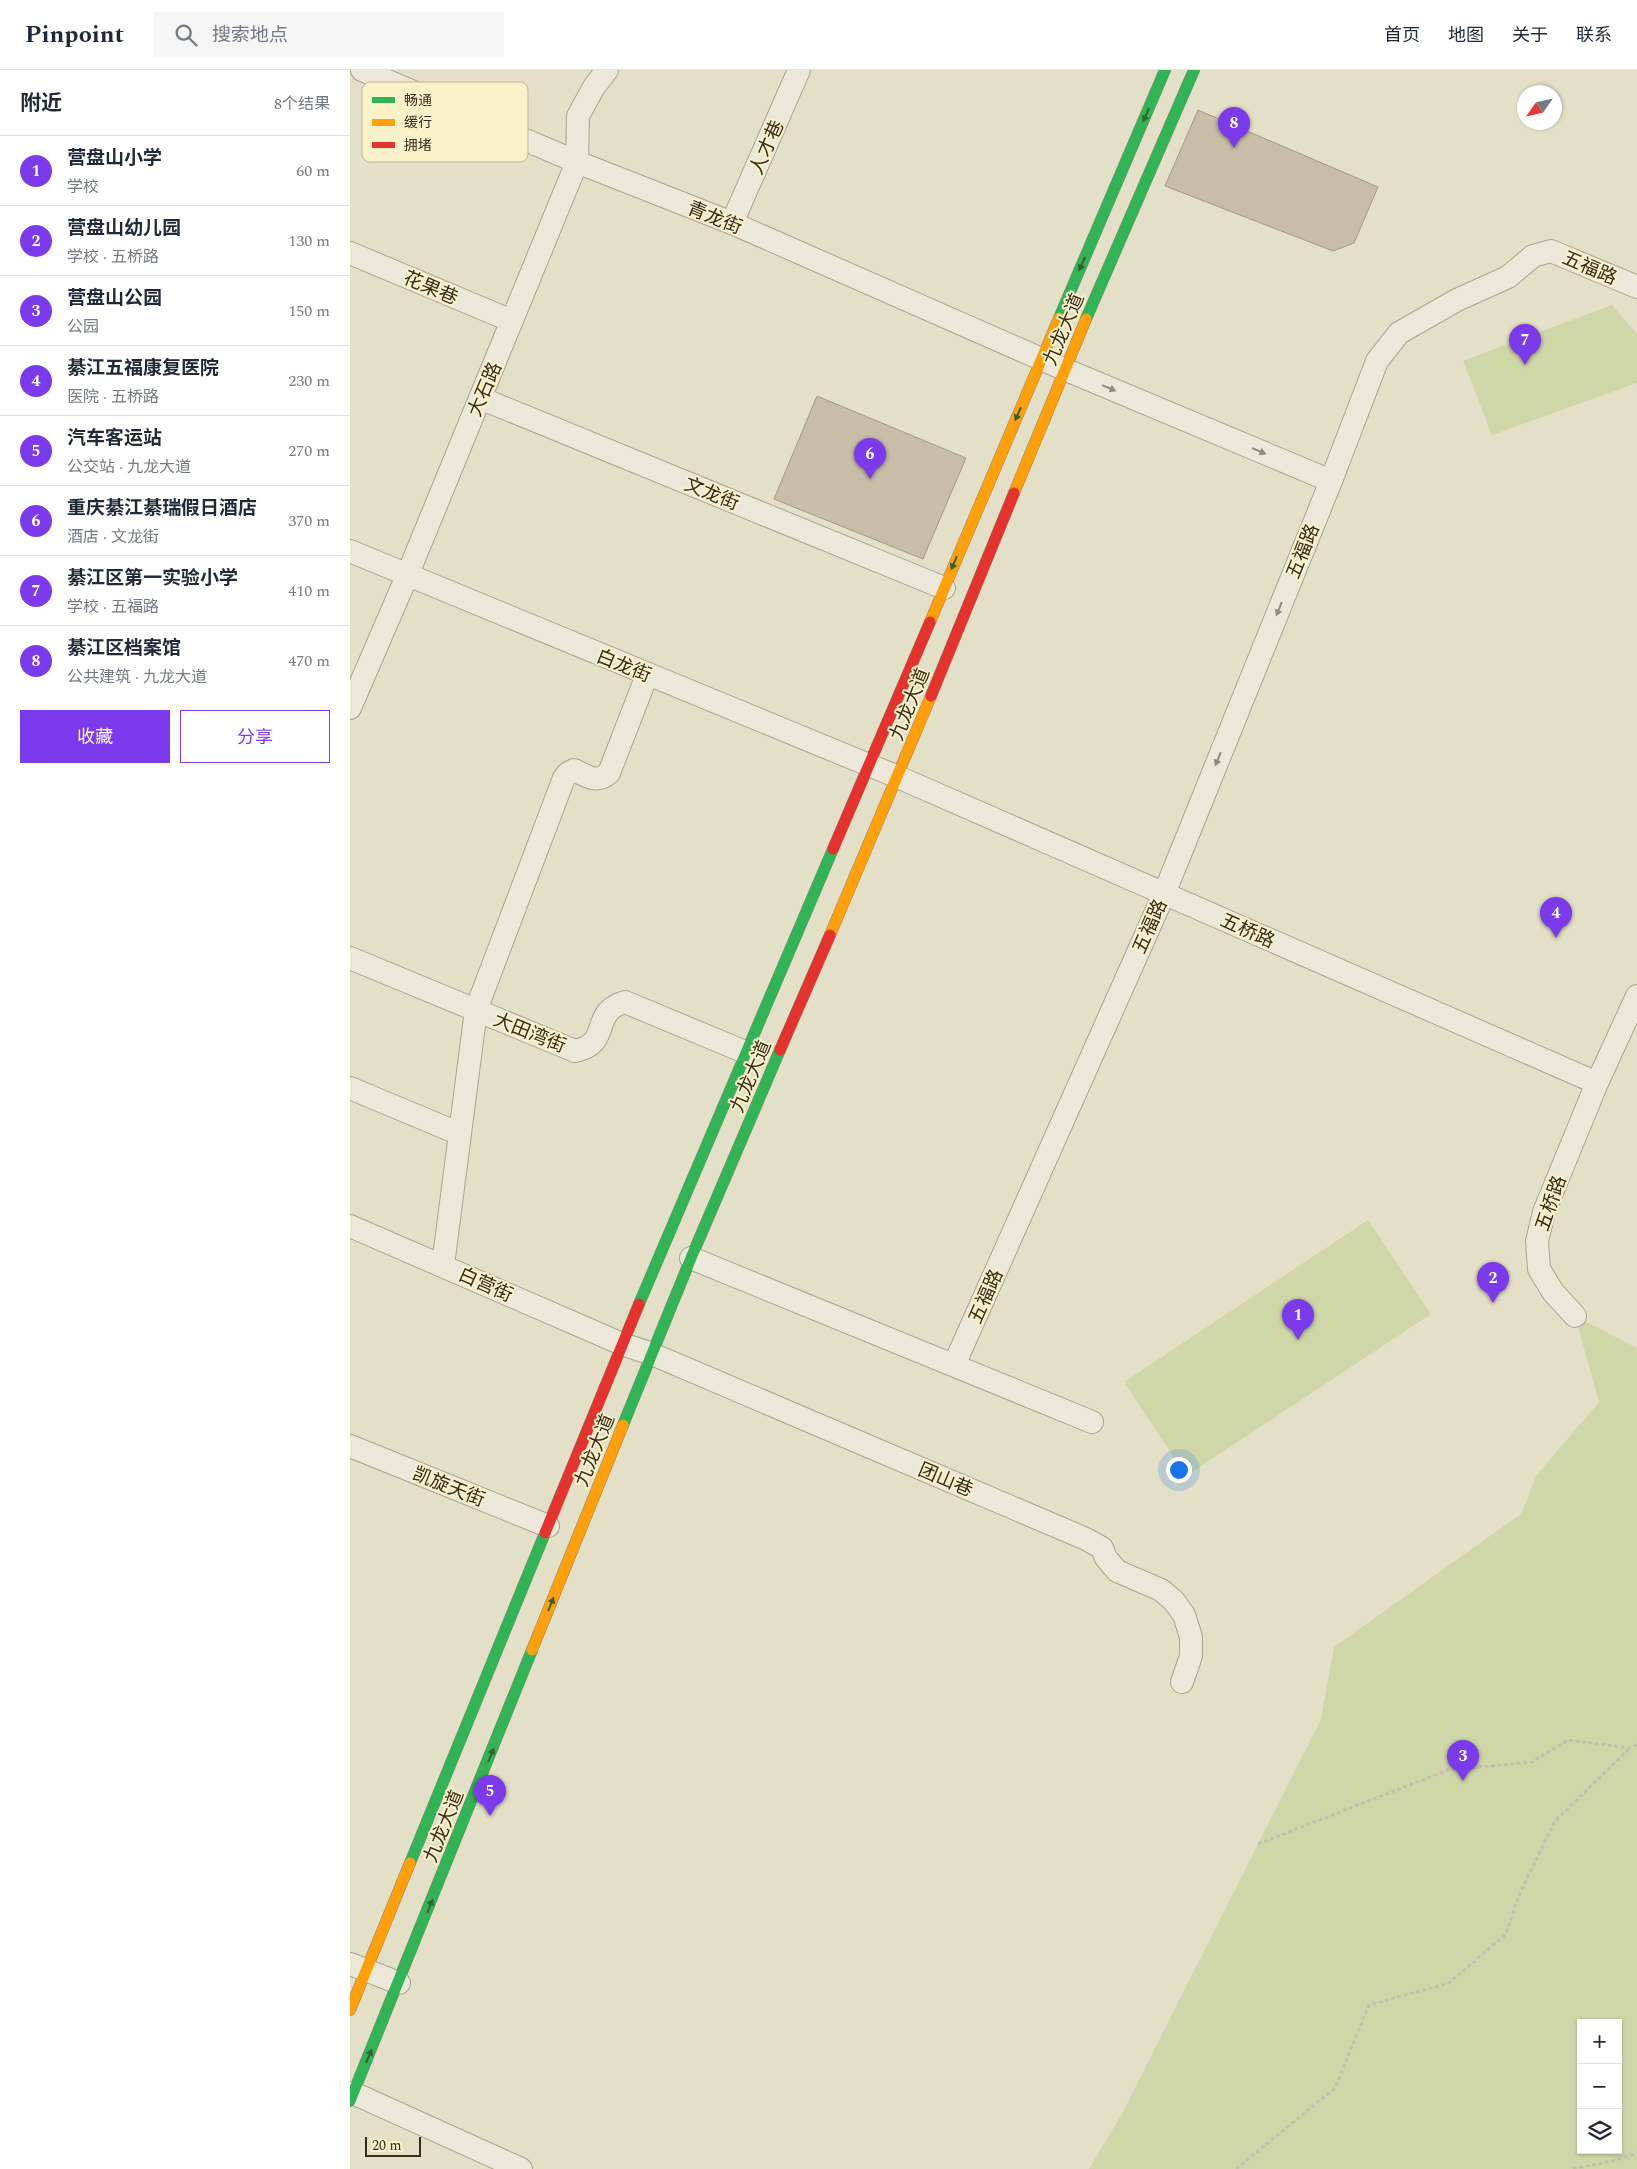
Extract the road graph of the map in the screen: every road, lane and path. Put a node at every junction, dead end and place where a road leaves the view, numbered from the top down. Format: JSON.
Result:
{"nodes":[{"id":1,"x":362,"y":70,"type":"edge"},
{"id":2,"x":607,"y":70,"type":"edge"},
{"id":3,"x":800,"y":70,"type":"edge"},
{"id":4,"x":1165,"y":70,"type":"edge"},
{"id":5,"x":1194,"y":70,"type":"edge"},
{"id":6,"x":390,"y":82,"type":"edge"},
{"id":7,"x":528,"y":141,"type":"edge"},
{"id":8,"x":577,"y":162,"type":"junction"},
{"id":9,"x":732,"y":223,"type":"junction"},
{"id":10,"x":350,"y":253,"type":"edge"},
{"id":11,"x":1637,"y":287,"type":"edge"},
{"id":12,"x":512,"y":321,"type":"junction"},
{"id":13,"x":1042,"y":358,"type":"junction"},
{"id":14,"x":1064,"y":369,"type":"junction"},
{"id":15,"x":480,"y":398,"type":"junction"},
{"id":16,"x":1331,"y":481,"type":"junction"},
{"id":17,"x":350,"y":551,"type":"edge"},
{"id":18,"x":407,"y":576,"type":"junction"},
{"id":19,"x":944,"y":588,"type":"junction"},
{"id":20,"x":647,"y":675,"type":"junction"},
{"id":21,"x":350,"y":708,"type":"edge"},
{"id":22,"x":868,"y":766,"type":"junction"},
{"id":23,"x":898,"y":777,"type":"junction"},
{"id":24,"x":1164,"y":894,"type":"junction"},
{"id":25,"x":350,"y":958,"type":"edge"},
{"id":26,"x":1637,"y":996,"type":"edge"},
{"id":27,"x":476,"y":1010,"type":"junction"},
{"id":28,"x":745,"y":1052,"type":"junction"},
{"id":29,"x":1597,"y":1083,"type":"junction"},
{"id":30,"x":350,"y":1088,"type":"edge"},
{"id":31,"x":460,"y":1134,"type":"junction"},
{"id":32,"x":350,"y":1226,"type":"edge"},
{"id":33,"x":691,"y":1258,"type":"junction"},
{"id":34,"x":443,"y":1265,"type":"junction"},
{"id":35,"x":1575,"y":1316,"type":"dead end"},
{"id":36,"x":622,"y":1344,"type":"junction"},
{"id":37,"x":652,"y":1354,"type":"junction"},
{"id":38,"x":954,"y":1365,"type":"junction"},
{"id":39,"x":1092,"y":1422,"type":"dead end"},
{"id":40,"x":350,"y":1446,"type":"edge"},
{"id":41,"x":548,"y":1526,"type":"junction"},
{"id":42,"x":1182,"y":1682,"type":"dead end"},
{"id":43,"x":1637,"y":1744,"type":"edge"},
{"id":44,"x":1630,"y":1748,"type":"junction"},
{"id":45,"x":1258,"y":1844,"type":"dead end"},
{"id":46,"x":358,"y":1967,"type":"edge"},
{"id":47,"x":399,"y":1983,"type":"junction"},
{"id":48,"x":350,"y":2010,"type":"edge"},
{"id":49,"x":352,"y":2097,"type":"edge"},
{"id":50,"x":1637,"y":2153,"type":"edge"},
{"id":51,"x":518,"y":2168,"type":"edge"},
{"id":52,"x":1236,"y":2169,"type":"edge"},
{"id":53,"x":1573,"y":2169,"type":"edge"}],
"edges":[{"from":1,"to":6,"type":"street","name":"青龙街"},
{"from":2,"to":8,"type":"street","name":"大石路"},
{"from":3,"to":9,"type":"street","name":"人才巷"},
{"from":4,"to":13,"type":"main road","name":"九龙大道","one_way":true},
{"from":5,"to":14,"type":"main road","name":"九龙大道"},
{"from":7,"to":8,"type":"street","name":"青龙街"},
{"from":8,"to":9,"type":"street","name":"青龙街"},
{"from":8,"to":12,"type":"street","name":"大石路"},
{"from":9,"to":13,"type":"street","name":"青龙街"},
{"from":10,"to":12,"type":"street","name":"花果巷"},
{"from":11,"to":16,"type":"street","name":"五福路"},
{"from":12,"to":15,"type":"street","name":"大石路"},
{"from":13,"to":14,"type":"street","name":"青龙街"},
{"from":13,"to":19,"type":"main road","name":"九龙大道","one_way":true},
{"from":14,"to":16,"type":"street","one_way":true},
{"from":14,"to":23,"type":"main road","name":"九龙大道"},
{"from":15,"to":18,"type":"street","name":"大石路"},
{"from":15,"to":19,"type":"street","name":"文龙街"},
{"from":16,"to":24,"type":"street","name":"五福路","one_way":true},
{"from":17,"to":18,"type":"street","name":"白龙街"},
{"from":18,"to":20,"type":"street","name":"白龙街"},
{"from":18,"to":21,"type":"street","name":"大石路"},
{"from":19,"to":22,"type":"main road","name":"九龙大道"},
{"from":20,"to":22,"type":"street","name":"白龙街"},
{"from":20,"to":27,"type":"street"},
{"from":22,"to":23,"type":"street","name":"白龙街"},
{"from":22,"to":28,"type":"main road","name":"九龙大道"},
{"from":23,"to":24,"type":"street","name":"五桥路"},
{"from":23,"to":33,"type":"main road","name":"九龙大道"},
{"from":24,"to":29,"type":"street","name":"五桥路"},
{"from":24,"to":38,"type":"street","name":"五福路"},
{"from":25,"to":27,"type":"street","name":"大田湾街"},
{"from":26,"to":29,"type":"street","name":"五桥路"},
{"from":27,"to":28,"type":"street","name":"大田湾街"},
{"from":27,"to":31,"type":"street"},
{"from":28,"to":36,"type":"main road","name":"九龙大道"},
{"from":29,"to":35,"type":"street","name":"五桥路"},
{"from":30,"to":31,"type":"street"},
{"from":31,"to":34,"type":"street"},
{"from":32,"to":34,"type":"street","name":"白营街"},
{"from":33,"to":37,"type":"main road","name":"九龙大道"},
{"from":33,"to":38,"type":"street"},
{"from":34,"to":36,"type":"street","name":"白营街"},
{"from":36,"to":37,"type":"street","name":"团山巷"},
{"from":36,"to":41,"type":"main road","name":"九龙大道"},
{"from":37,"to":42,"type":"street","name":"团山巷"},
{"from":47,"to":37,"type":"main road","name":"九龙大道","one_way":true},
{"from":38,"to":39,"type":"street"},
{"from":40,"to":41,"type":"street","name":"凯旋天街"},
{"from":41,"to":46,"type":"main road","name":"九龙大道"},
{"from":43,"to":44,"type":"path"},
{"from":44,"to":45,"type":"path"},
{"from":44,"to":52,"type":"path"},
{"from":46,"to":47,"type":"street"},
{"from":46,"to":48,"type":"main road","name":"九龙大道"},
{"from":49,"to":47,"type":"main road","name":"九龙大道","one_way":true},
{"from":49,"to":51,"type":"street"},
{"from":50,"to":53,"type":"path"}]}
